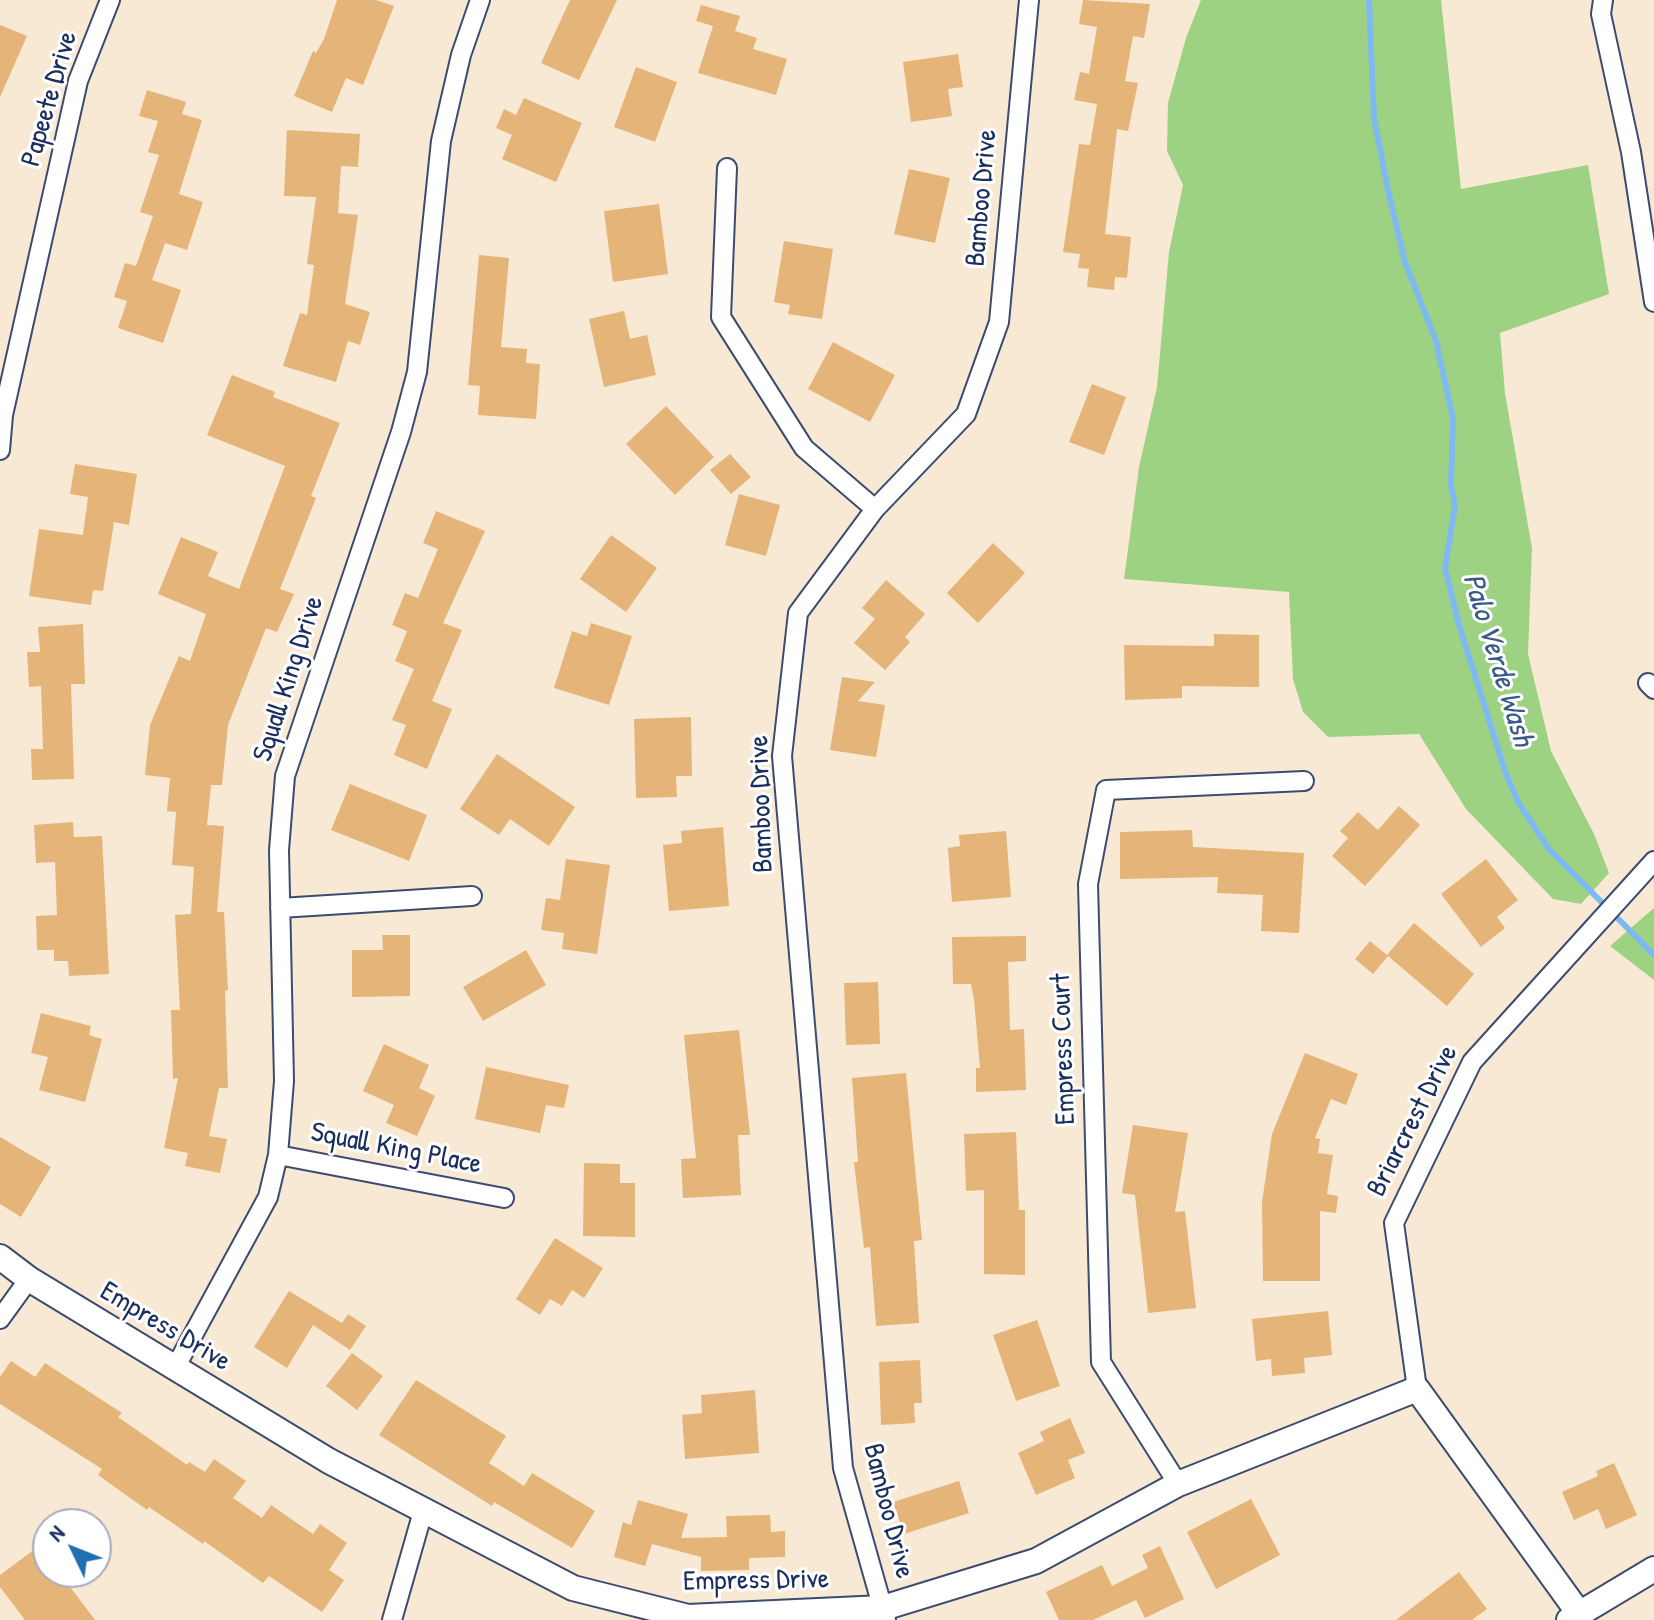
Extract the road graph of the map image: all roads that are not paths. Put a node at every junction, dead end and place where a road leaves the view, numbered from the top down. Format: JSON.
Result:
{"nodes":[{"id":1,"x":110,"y":0,"type":"edge"},
{"id":2,"x":480,"y":0,"type":"edge"},
{"id":3,"x":1029,"y":0,"type":"edge"},
{"id":4,"x":1603,"y":0,"type":"edge"},
{"id":5,"x":727,"y":168,"type":"dead end"},
{"id":6,"x":1652,"y":282,"type":"edge"},
{"id":7,"x":1654,"y":302,"type":"edge"},
{"id":8,"x":0,"y":450,"type":"edge"},
{"id":9,"x":875,"y":509,"type":"junction"},
{"id":10,"x":1304,"y":781,"type":"dead end"},
{"id":11,"x":1654,"y":861,"type":"edge"},
{"id":12,"x":472,"y":896,"type":"dead end"},
{"id":13,"x":280,"y":908,"type":"junction"},
{"id":14,"x":278,"y":1155,"type":"junction"},
{"id":15,"x":504,"y":1198,"type":"dead end"},
{"id":16,"x":0,"y":1257,"type":"edge"},
{"id":17,"x":29,"y":1279,"type":"junction"},
{"id":18,"x":0,"y":1319,"type":"edge"},
{"id":19,"x":175,"y":1368,"type":"junction"},
{"id":20,"x":1417,"y":1389,"type":"junction"},
{"id":21,"x":1178,"y":1484,"type":"junction"},
{"id":22,"x":424,"y":1508,"type":"junction"},
{"id":23,"x":1654,"y":1569,"type":"edge"},
{"id":24,"x":884,"y":1614,"type":"edge"},
{"id":25,"x":1574,"y":1616,"type":"edge"},
{"id":26,"x":688,"y":1619,"type":"edge"},
{"id":27,"x":392,"y":1620,"type":"edge"}],
"edges":[{"from":1,"to":8,"type":"street","name":"Papeete Drive"},
{"from":2,"to":13,"type":"street","name":"Squall King Drive"},
{"from":3,"to":9,"type":"street","name":"Bamboo Drive"},
{"from":4,"to":6,"type":"street"},
{"from":5,"to":9,"type":"street"},
{"from":6,"to":7,"type":"street"},
{"from":9,"to":24,"type":"street","name":"Bamboo Drive"},
{"from":10,"to":21,"type":"street","name":"Empress Court"},
{"from":11,"to":20,"type":"street","name":"Briarcrest Drive"},
{"from":12,"to":13,"type":"street"},
{"from":13,"to":14,"type":"street","name":"Squall King Drive"},
{"from":14,"to":15,"type":"street","name":"Squall King Place"},
{"from":14,"to":19,"type":"street","name":"Squall King Drive"},
{"from":16,"to":17,"type":"street","name":"Empress Drive"},
{"from":17,"to":18,"type":"street"},
{"from":17,"to":19,"type":"street","name":"Empress Drive"},
{"from":19,"to":22,"type":"street","name":"Empress Drive"},
{"from":20,"to":21,"type":"street","name":"Empress Drive"},
{"from":20,"to":25,"type":"street","name":"Briarcrest Drive"},
{"from":21,"to":24,"type":"street","name":"Empress Drive"},
{"from":22,"to":26,"type":"street","name":"Empress Drive"},
{"from":22,"to":27,"type":"street"},
{"from":23,"to":25,"type":"street"},
{"from":24,"to":26,"type":"street","name":"Empress Drive"}]}
